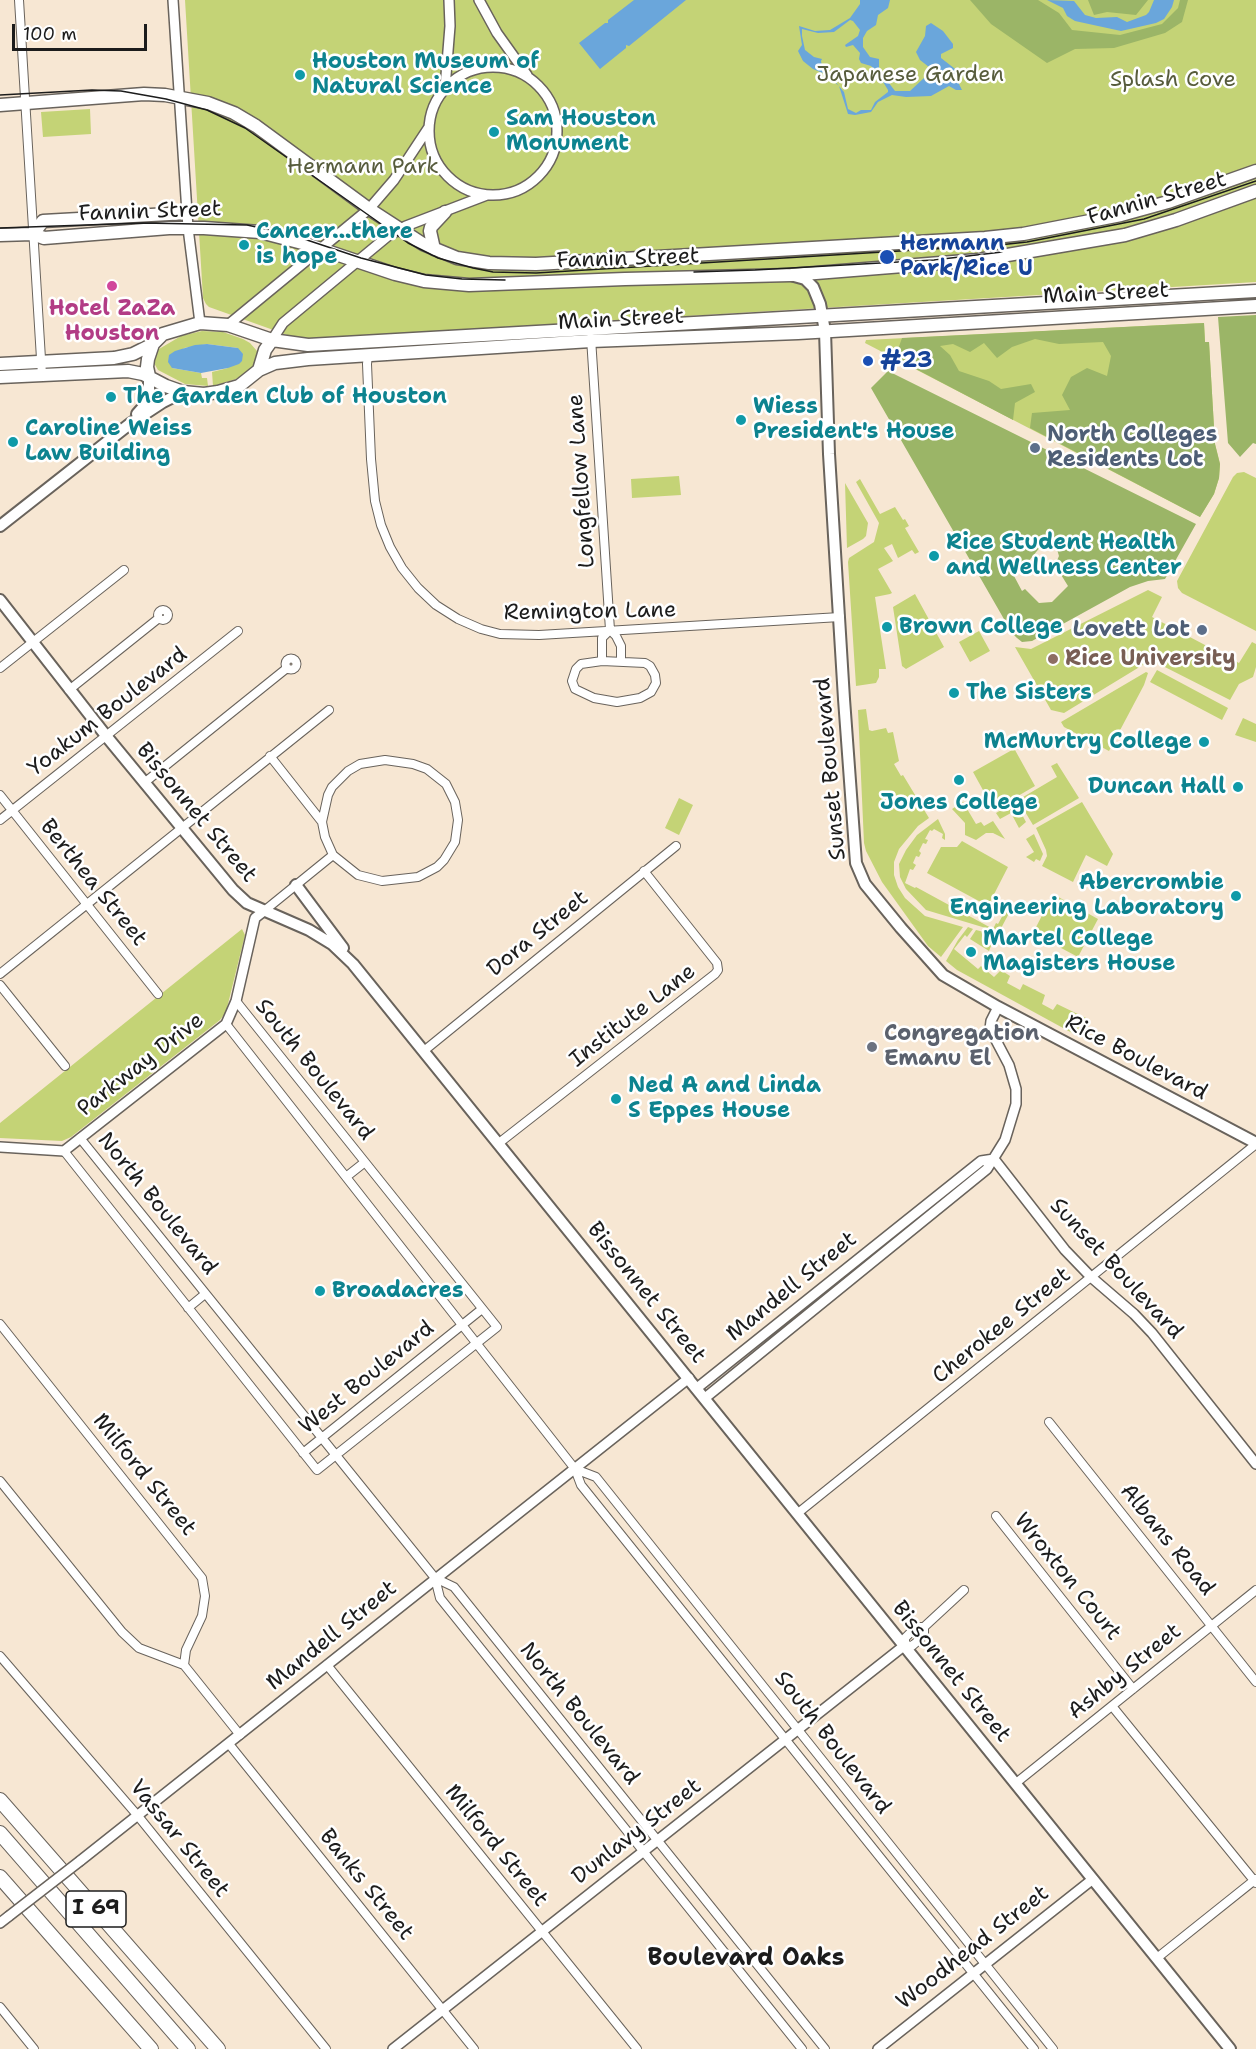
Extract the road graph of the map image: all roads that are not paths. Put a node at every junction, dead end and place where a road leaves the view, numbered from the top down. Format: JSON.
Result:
{"nodes":[{"id":1,"x":19,"y":0,"type":"edge"},
{"id":2,"x":173,"y":0,"type":"edge"},
{"id":3,"x":449,"y":0,"type":"edge"},
{"id":4,"x":479,"y":0,"type":"edge"},
{"id":5,"x":528,"y":77,"type":"junction"},
{"id":6,"x":445,"y":88,"type":"junction"},
{"id":7,"x":180,"y":98,"type":"junction"},
{"id":8,"x":26,"y":104,"type":"junction"},
{"id":9,"x":0,"y":105,"type":"edge"},
{"id":10,"x":429,"y":128,"type":"junction"},
{"id":11,"x":1256,"y":171,"type":"edge"},
{"id":12,"x":1256,"y":191,"type":"edge"},
{"id":13,"x":487,"y":195,"type":"junction"},
{"id":14,"x":369,"y":208,"type":"junction"},
{"id":15,"x":445,"y":212,"type":"junction"},
{"id":16,"x":187,"y":213,"type":"junction"},
{"id":17,"x":188,"y":228,"type":"junction"},
{"id":18,"x":400,"y":229,"type":"junction"},
{"id":19,"x":33,"y":234,"type":"junction"},
{"id":20,"x":0,"y":235,"type":"edge"},
{"id":21,"x":319,"y":249,"type":"junction"},
{"id":22,"x":435,"y":249,"type":"junction"},
{"id":23,"x":356,"y":262,"type":"junction"},
{"id":24,"x":790,"y":275,"type":"junction"},
{"id":25,"x":1256,"y":291,"type":"edge"},
{"id":26,"x":1256,"y":306,"type":"edge"},
{"id":27,"x":823,"y":317,"type":"junction"},
{"id":28,"x":200,"y":323,"type":"junction"},
{"id":29,"x":228,"y":325,"type":"junction"},
{"id":30,"x":825,"y":331,"type":"junction"},
{"id":31,"x":591,"y":335,"type":"junction"},
{"id":32,"x":266,"y":343,"type":"junction"},
{"id":33,"x":153,"y":344,"type":"junction"},
{"id":34,"x":368,"y":355,"type":"junction"},
{"id":35,"x":41,"y":361,"type":"junction"},
{"id":36,"x":0,"y":364,"type":"edge"},
{"id":37,"x":259,"y":370,"type":"junction"},
{"id":38,"x":42,"y":375,"type":"junction"},
{"id":39,"x":149,"y":376,"type":"junction"},
{"id":40,"x":0,"y":377,"type":"edge"},
{"id":41,"x":183,"y":392,"type":"junction"},
{"id":42,"x":131,"y":423,"type":"junction"},
{"id":43,"x":0,"y":526,"type":"edge"},
{"id":44,"x":124,"y":570,"type":"dead end"},
{"id":45,"x":0,"y":600,"type":"edge"},
{"id":46,"x":840,"y":617,"type":"junction"},
{"id":47,"x":159,"y":618,"type":"dead end"},
{"id":48,"x":609,"y":630,"type":"junction"},
{"id":49,"x":238,"y":631,"type":"dead end"},
{"id":50,"x":32,"y":642,"type":"junction"},
{"id":51,"x":602,"y":661,"type":"junction"},
{"id":52,"x":621,"y":661,"type":"junction"},
{"id":53,"x":0,"y":668,"type":"edge"},
{"id":54,"x":287,"y":668,"type":"dead end"},
{"id":55,"x":69,"y":690,"type":"junction"},
{"id":56,"x":330,"y":710,"type":"dead end"},
{"id":57,"x":107,"y":737,"type":"junction"},
{"id":58,"x":270,"y":756,"type":"junction"},
{"id":59,"x":144,"y":783,"type":"junction"},
{"id":60,"x":0,"y":795,"type":"edge"},
{"id":61,"x":12,"y":810,"type":"junction"},
{"id":62,"x":0,"y":820,"type":"edge"},
{"id":63,"x":322,"y":822,"type":"junction"},
{"id":64,"x":181,"y":828,"type":"junction"},
{"id":65,"x":676,"y":846,"type":"dead end"},
{"id":66,"x":333,"y":855,"type":"junction"},
{"id":67,"x":644,"y":871,"type":"junction"},
{"id":68,"x":296,"y":885,"type":"junction"},
{"id":69,"x":86,"y":904,"type":"junction"},
{"id":70,"x":264,"y":911,"type":"junction"},
{"id":71,"x":353,"y":964,"type":"junction"},
{"id":72,"x":0,"y":974,"type":"edge"},
{"id":73,"x":0,"y":985,"type":"edge"},
{"id":74,"x":158,"y":994,"type":"dead end"},
{"id":75,"x":236,"y":1001,"type":"junction"},
{"id":76,"x":998,"y":1007,"type":"junction"},
{"id":77,"x":226,"y":1024,"type":"junction"},
{"id":78,"x":425,"y":1050,"type":"junction"},
{"id":79,"x":65,"y":1066,"type":"dead end"},
{"id":80,"x":80,"y":1138,"type":"junction"},
{"id":81,"x":500,"y":1143,"type":"junction"},
{"id":82,"x":1256,"y":1143,"type":"edge"},
{"id":83,"x":0,"y":1147,"type":"edge"},
{"id":84,"x":64,"y":1151,"type":"junction"},
{"id":85,"x":994,"y":1159,"type":"junction"},
{"id":86,"x":365,"y":1162,"type":"junction"},
{"id":87,"x":346,"y":1177,"type":"junction"},
{"id":88,"x":883,"y":1240,"type":"junction"},
{"id":89,"x":890,"y":1248,"type":"junction"},
{"id":90,"x":1091,"y":1277,"type":"junction"},
{"id":91,"x":205,"y":1294,"type":"junction"},
{"id":92,"x":188,"y":1308,"type":"junction"},
{"id":93,"x":482,"y":1309,"type":"junction"},
{"id":94,"x":0,"y":1324,"type":"edge"},
{"id":95,"x":462,"y":1324,"type":"junction"},
{"id":96,"x":497,"y":1326,"type":"joint"},
{"id":97,"x":477,"y":1342,"type":"junction"},
{"id":98,"x":689,"y":1377,"type":"junction"},
{"id":99,"x":697,"y":1388,"type":"junction"},
{"id":100,"x":705,"y":1398,"type":"junction"},
{"id":101,"x":1049,"y":1422,"type":"dead end"},
{"id":102,"x":321,"y":1438,"type":"junction"},
{"id":103,"x":303,"y":1453,"type":"junction"},
{"id":104,"x":335,"y":1455,"type":"junction"},
{"id":105,"x":1256,"y":1464,"type":"edge"},
{"id":106,"x":575,"y":1469,"type":"junction"},
{"id":107,"x":317,"y":1470,"type":"joint"},
{"id":108,"x":0,"y":1481,"type":"edge"},
{"id":109,"x":798,"y":1513,"type":"junction"},
{"id":110,"x":996,"y":1516,"type":"dead end"},
{"id":111,"x":435,"y":1578,"type":"junction"},
{"id":112,"x":964,"y":1590,"type":"dead end"},
{"id":113,"x":1256,"y":1590,"type":"edge"},
{"id":114,"x":1211,"y":1626,"type":"junction"},
{"id":115,"x":905,"y":1645,"type":"junction"},
{"id":116,"x":0,"y":1656,"type":"edge"},
{"id":117,"x":184,"y":1665,"type":"junction"},
{"id":118,"x":327,"y":1665,"type":"junction"},
{"id":119,"x":1256,"y":1682,"type":"edge"},
{"id":120,"x":1133,"y":1689,"type":"junction"},
{"id":121,"x":1112,"y":1706,"type":"junction"},
{"id":122,"x":799,"y":1729,"type":"junction"},
{"id":123,"x":240,"y":1735,"type":"junction"},
{"id":124,"x":785,"y":1740,"type":"junction"},
{"id":125,"x":229,"y":1744,"type":"junction"},
{"id":126,"x":1016,"y":1783,"type":"junction"},
{"id":127,"x":0,"y":1800,"type":"edge"},
{"id":128,"x":138,"y":1816,"type":"junction"},
{"id":129,"x":0,"y":1833,"type":"edge"},
{"id":130,"x":657,"y":1840,"type":"junction"},
{"id":131,"x":643,"y":1851,"type":"junction"},
{"id":132,"x":0,"y":1877,"type":"edge"},
{"id":133,"x":1093,"y":1879,"type":"junction"},
{"id":134,"x":1255,"y":1881,"type":"edge"},
{"id":135,"x":0,"y":1923,"type":"edge"},
{"id":136,"x":542,"y":1932,"type":"junction"},
{"id":137,"x":1157,"y":1958,"type":"junction"},
{"id":138,"x":985,"y":1965,"type":"junction"},
{"id":139,"x":973,"y":1974,"type":"junction"},
{"id":140,"x":0,"y":2007,"type":"edge"},
{"id":141,"x":442,"y":2010,"type":"junction"},
{"id":142,"x":34,"y":2049,"type":"edge"},
{"id":143,"x":151,"y":2049,"type":"edge"},
{"id":144,"x":188,"y":2049,"type":"edge"},
{"id":145,"x":218,"y":2049,"type":"edge"},
{"id":146,"x":326,"y":2049,"type":"edge"},
{"id":147,"x":393,"y":2049,"type":"edge"},
{"id":148,"x":474,"y":2049,"type":"edge"},
{"id":149,"x":637,"y":2049,"type":"edge"},
{"id":150,"x":802,"y":2049,"type":"edge"},
{"id":151,"x":825,"y":2049,"type":"edge"},
{"id":152,"x":878,"y":2049,"type":"edge"},
{"id":153,"x":1034,"y":2049,"type":"edge"},
{"id":154,"x":1053,"y":2049,"type":"edge"},
{"id":155,"x":1230,"y":2049,"type":"edge"}],
"edges":[{"from":1,"to":8,"type":"street"},
{"from":2,"to":7,"type":"street"},
{"from":3,"to":6,"type":"street"},
{"from":4,"to":5,"type":"street"},
{"from":5,"to":6,"type":"street"},
{"from":5,"to":13,"type":"street"},
{"from":6,"to":10,"type":"street"},
{"from":7,"to":8,"type":"main road","name":"Fannin Street"},
{"from":7,"to":14,"type":"main road","name":"Fannin Street"},
{"from":7,"to":16,"type":"street"},
{"from":8,"to":9,"type":"main road","name":"Fannin Street"},
{"from":8,"to":19,"type":"street"},
{"from":10,"to":13,"type":"street"},
{"from":10,"to":14,"type":"street"},
{"from":11,"to":22,"type":"main road","name":"Fannin Street"},
{"from":12,"to":24,"type":"main road","name":"Fannin Street"},
{"from":13,"to":15,"type":"street"},
{"from":14,"to":18,"type":"main road","name":"Fannin Street"},
{"from":14,"to":21,"type":"street"},
{"from":15,"to":18,"type":"street"},
{"from":15,"to":22,"type":"main road"},
{"from":16,"to":17,"type":"street"},
{"from":16,"to":19,"type":"main road"},
{"from":17,"to":19,"type":"main road","name":"Fannin Street"},
{"from":17,"to":21,"type":"main road","name":"Fannin Street"},
{"from":17,"to":28,"type":"street"},
{"from":18,"to":22,"type":"main road","name":"Fannin Street"},
{"from":18,"to":23,"type":"street"},
{"from":19,"to":20,"type":"main road","name":"Fannin Street"},
{"from":19,"to":35,"type":"street"},
{"from":21,"to":23,"type":"main road","name":"Fannin Street"},
{"from":21,"to":29,"type":"street"},
{"from":23,"to":24,"type":"main road","name":"Fannin Street"},
{"from":23,"to":32,"type":"street"},
{"from":24,"to":27,"type":"main road","name":"Sunset Boulevard"},
{"from":25,"to":27,"type":"main road","name":"Main Street"},
{"from":26,"to":30,"type":"main road","name":"Main Street"},
{"from":27,"to":30,"type":"main road","name":"Sunset Boulevard"},
{"from":27,"to":31,"type":"main road","name":"Main Street"},
{"from":28,"to":29,"type":"main road","name":"Main Street"},
{"from":28,"to":33,"type":"main road","name":"Main Street"},
{"from":29,"to":32,"type":"main road","name":"Main Street"},
{"from":30,"to":31,"type":"main road","name":"Main Street"},
{"from":30,"to":46,"type":"main road","name":"Sunset Boulevard"},
{"from":31,"to":32,"type":"main road","name":"Main Street"},
{"from":31,"to":34,"type":"main road","name":"Main Street"},
{"from":31,"to":48,"type":"street","name":"Longfellow Lane"},
{"from":32,"to":37,"type":"main road"},
{"from":33,"to":35,"type":"main road","name":"Main Street"},
{"from":33,"to":39,"type":"main road"},
{"from":34,"to":37,"type":"main road","name":"Main Street"},
{"from":34,"to":48,"type":"street","name":"Remington Lane"},
{"from":35,"to":36,"type":"main road","name":"Main Street"},
{"from":35,"to":38,"type":"street"},
{"from":37,"to":41,"type":"main road","name":"Main Street"},
{"from":38,"to":39,"type":"main road","name":"Main Street"},
{"from":38,"to":40,"type":"main road","name":"Main Street"},
{"from":39,"to":41,"type":"main road","name":"Main Street"},
{"from":39,"to":42,"type":"main road"},
{"from":41,"to":42,"type":"main road"},
{"from":42,"to":43,"type":"main road"},
{"from":44,"to":50,"type":"street"},
{"from":45,"to":50,"type":"main road","name":"Bissonnet Street"},
{"from":46,"to":48,"type":"street","name":"Remington Lane"},
{"from":46,"to":76,"type":"main road","name":"Sunset Boulevard"},
{"from":47,"to":55,"type":"street"},
{"from":48,"to":51,"type":"street"},
{"from":48,"to":52,"type":"street"},
{"from":49,"to":57,"type":"street","name":"Yoakum Boulevard"},
{"from":50,"to":53,"type":"street"},
{"from":50,"to":55,"type":"main road","name":"Bissonnet Street"},
{"from":51,"to":52,"type":"street"},
{"from":51,"to":52,"type":"street"},
{"from":54,"to":59,"type":"street"},
{"from":55,"to":57,"type":"main road","name":"Bissonnet Street"},
{"from":56,"to":58,"type":"street"},
{"from":57,"to":59,"type":"main road","name":"Bissonnet Street"},
{"from":57,"to":61,"type":"street","name":"Yoakum Boulevard"},
{"from":58,"to":63,"type":"street"},
{"from":58,"to":64,"type":"street"},
{"from":59,"to":64,"type":"main road","name":"Bissonnet Street"},
{"from":60,"to":61,"type":"street","name":"Berthea Street"},
{"from":61,"to":62,"type":"street","name":"Yoakum Boulevard"},
{"from":61,"to":69,"type":"street","name":"Berthea Street"},
{"from":63,"to":66,"type":"street"},
{"from":63,"to":66,"type":"street"},
{"from":64,"to":69,"type":"street"},
{"from":64,"to":70,"type":"main road","name":"Bissonnet Street"},
{"from":65,"to":67,"type":"street","name":"Dora Street"},
{"from":66,"to":68,"type":"street"},
{"from":67,"to":78,"type":"street","name":"Dora Street"},
{"from":67,"to":81,"type":"street","name":"Institute Lane"},
{"from":68,"to":70,"type":"street"},
{"from":68,"to":71,"type":"main road"},
{"from":69,"to":72,"type":"street"},
{"from":69,"to":74,"type":"street","name":"Berthea Street"},
{"from":70,"to":71,"type":"main road","name":"Bissonnet Street"},
{"from":70,"to":75,"type":"street","name":"Parkway Drive"},
{"from":71,"to":78,"type":"main road","name":"Bissonnet Street"},
{"from":73,"to":79,"type":"street"},
{"from":75,"to":77,"type":"street","name":"Parkway Drive"},
{"from":75,"to":86,"type":"street","name":"South Boulevard"},
{"from":76,"to":82,"type":"main road","name":"Rice Boulevard"},
{"from":76,"to":85,"type":"street"},
{"from":77,"to":80,"type":"street","name":"Parkway Drive"},
{"from":77,"to":87,"type":"street","name":"South Boulevard"},
{"from":78,"to":81,"type":"main road","name":"Bissonnet Street"},
{"from":80,"to":84,"type":"street","name":"Parkway Drive"},
{"from":80,"to":91,"type":"street","name":"North Boulevard"},
{"from":81,"to":98,"type":"main road","name":"Bissonnet Street"},
{"from":82,"to":90,"type":"street","name":"Cherokee Street"},
{"from":83,"to":84,"type":"street"},
{"from":84,"to":92,"type":"street","name":"North Boulevard"},
{"from":85,"to":88,"type":"street","name":"Mandell Street"},
{"from":85,"to":89,"type":"street","name":"Mandell Street"},
{"from":85,"to":90,"type":"street","name":"Sunset Boulevard"},
{"from":86,"to":87,"type":"street","name":"South Boulevard"},
{"from":86,"to":93,"type":"street","name":"South Boulevard"},
{"from":87,"to":95,"type":"street","name":"South Boulevard"},
{"from":88,"to":89,"type":"street","name":"Mandell Street"},
{"from":88,"to":99,"type":"street","name":"Mandell Street"},
{"from":89,"to":100,"type":"street","name":"Mandell Street"},
{"from":90,"to":105,"type":"street","name":"Sunset Boulevard"},
{"from":90,"to":109,"type":"street","name":"Cherokee Street"},
{"from":91,"to":92,"type":"street","name":"North Boulevard"},
{"from":91,"to":102,"type":"street","name":"North Boulevard"},
{"from":92,"to":103,"type":"street","name":"North Boulevard"},
{"from":93,"to":95,"type":"street","name":"West Boulevard"},
{"from":93,"to":96,"type":"street","name":"South Boulevard"},
{"from":94,"to":117,"type":"street","name":"Milford Street"},
{"from":95,"to":97,"type":"street","name":"South Boulevard"},
{"from":95,"to":102,"type":"street","name":"West Boulevard"},
{"from":96,"to":97,"type":"street","name":"West Boulevard"},
{"from":97,"to":104,"type":"street","name":"West Boulevard"},
{"from":97,"to":106,"type":"street","name":"South Boulevard"},
{"from":98,"to":99,"type":"main road","name":"Bissonnet Street"},
{"from":98,"to":106,"type":"street","name":"Mandell Street"},
{"from":99,"to":100,"type":"main road","name":"Bissonnet Street"},
{"from":100,"to":109,"type":"main road","name":"Bissonnet Street"},
{"from":101,"to":114,"type":"street","name":"Albans Road"},
{"from":102,"to":103,"type":"street","name":"West Boulevard"},
{"from":102,"to":104,"type":"street","name":"North Boulevard"},
{"from":103,"to":107,"type":"street","name":"North Boulevard"},
{"from":104,"to":107,"type":"street","name":"West Boulevard"},
{"from":104,"to":111,"type":"street","name":"North Boulevard"},
{"from":106,"to":111,"type":"street","name":"Mandell Street"},
{"from":106,"to":122,"type":"street","name":"South Boulevard"},
{"from":106,"to":124,"type":"street","name":"South Boulevard"},
{"from":108,"to":117,"type":"street"},
{"from":109,"to":115,"type":"main road","name":"Bissonnet Street"},
{"from":110,"to":120,"type":"street","name":"Wroxton Court"},
{"from":111,"to":118,"type":"street","name":"Mandell Street"},
{"from":111,"to":130,"type":"street","name":"North Boulevard"},
{"from":111,"to":131,"type":"street","name":"North Boulevard"},
{"from":112,"to":115,"type":"street"},
{"from":113,"to":114,"type":"street","name":"Ashby Street"},
{"from":114,"to":119,"type":"street","name":"Albans Road"},
{"from":114,"to":120,"type":"street","name":"Ashby Street"},
{"from":115,"to":122,"type":"street","name":"Dunlavy Street"},
{"from":115,"to":126,"type":"main road","name":"Bissonnet Street"},
{"from":116,"to":128,"type":"street","name":"Vassar Street"},
{"from":117,"to":123,"type":"street"},
{"from":118,"to":123,"type":"street","name":"Mandell Street"},
{"from":118,"to":136,"type":"street","name":"Milford Street"},
{"from":120,"to":121,"type":"street","name":"Ashby Street"},
{"from":121,"to":126,"type":"street","name":"Ashby Street"},
{"from":121,"to":134,"type":"street"},
{"from":122,"to":124,"type":"street","name":"Dunlavy Street"},
{"from":122,"to":138,"type":"street","name":"South Boulevard"},
{"from":123,"to":125,"type":"street","name":"Mandell Street"},
{"from":124,"to":130,"type":"street","name":"Dunlavy Street"},
{"from":124,"to":139,"type":"street","name":"South Boulevard"},
{"from":125,"to":128,"type":"street","name":"Mandell Street"},
{"from":125,"to":141,"type":"street","name":"Banks Street"},
{"from":126,"to":133,"type":"main road","name":"Bissonnet Street"},
{"from":127,"to":145,"type":"highway","number":"I 69"},
{"from":128,"to":135,"type":"street","name":"Mandell Street","bridge":true},
{"from":128,"to":146,"type":"street","name":"Vassar Street"},
{"from":129,"to":144,"type":"highway"},
{"from":130,"to":131,"type":"street","name":"Dunlavy Street"},
{"from":130,"to":151,"type":"street","name":"North Boulevard"},
{"from":131,"to":136,"type":"street","name":"Dunlavy Street"},
{"from":131,"to":150,"type":"street","name":"North Boulevard"},
{"from":132,"to":143,"type":"highway","number":"I 69"},
{"from":133,"to":137,"type":"main road","name":"Bissonnet Street"},
{"from":133,"to":138,"type":"street","name":"Woodhead Street"},
{"from":134,"to":137,"type":"street"},
{"from":136,"to":141,"type":"street","name":"Dunlavy Street"},
{"from":136,"to":149,"type":"street","name":"Milford Street"},
{"from":137,"to":155,"type":"main road","name":"Bissonnet Street"},
{"from":138,"to":139,"type":"street","name":"Woodhead Street"},
{"from":138,"to":154,"type":"street","name":"South Boulevard"},
{"from":139,"to":152,"type":"street","name":"Woodhead Street"},
{"from":139,"to":153,"type":"street","name":"South Boulevard"},
{"from":140,"to":142,"type":"street"},
{"from":141,"to":147,"type":"street","name":"Dunlavy Street"},
{"from":141,"to":148,"type":"street","name":"Banks Street"}]}
